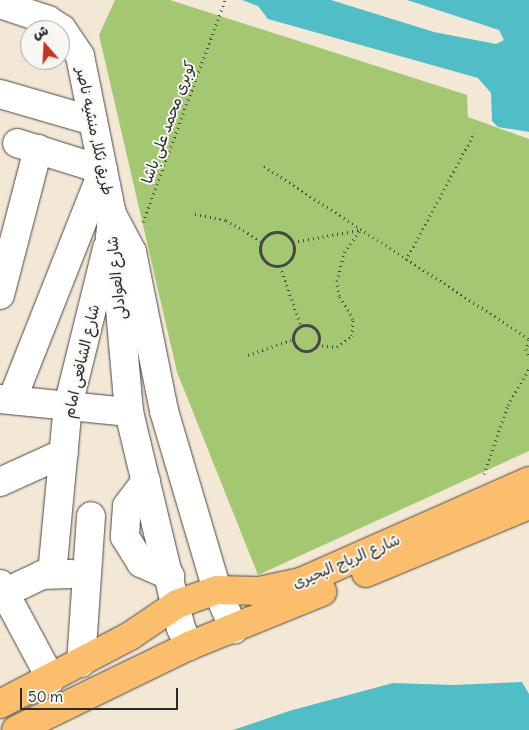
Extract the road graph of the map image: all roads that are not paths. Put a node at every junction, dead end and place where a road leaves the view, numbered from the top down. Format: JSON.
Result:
{"nodes":[{"id":1,"x":0,"y":4,"type":"edge"},
{"id":2,"x":0,"y":94,"type":"edge"},
{"id":3,"x":93,"y":121,"type":"junction"},
{"id":4,"x":103,"y":170,"type":"junction"},
{"id":5,"x":118,"y":235,"type":"junction"},
{"id":6,"x":0,"y":295,"type":"edge"},
{"id":7,"x":6,"y":399,"type":"edge"},
{"id":8,"x":68,"y":406,"type":"junction"},
{"id":9,"x":129,"y":412,"type":"junction"},
{"id":10,"x":64,"y":453,"type":"junction"},
{"id":11,"x":529,"y":481,"type":"edge"},
{"id":12,"x":0,"y":482,"type":"edge"},
{"id":13,"x":529,"y":505,"type":"edge"},
{"id":14,"x":91,"y":516,"type":"dead end"},
{"id":15,"x":52,"y":574,"type":"junction"},
{"id":16,"x":87,"y":575,"type":"junction"},
{"id":17,"x":217,"y":590,"type":"junction"},
{"id":18,"x":2,"y":591,"type":"edge"},
{"id":19,"x":177,"y":604,"type":"junction"},
{"id":20,"x":234,"y":629,"type":"junction"},
{"id":21,"x":189,"y":646,"type":"junction"},
{"id":22,"x":81,"y":664,"type":"junction"},
{"id":23,"x":51,"y":679,"type":"junction"},
{"id":24,"x":0,"y":704,"type":"edge"},
{"id":25,"x":16,"y":730,"type":"edge"}],
"edges":[{"from":1,"to":3,"type":"street","name":"طريق نكلا, منشيه ناصر"},
{"from":2,"to":3,"type":"street"},
{"from":3,"to":4,"type":"street","name":"طريق نكلا, منشيه ناصر"},
{"from":4,"to":5,"type":"street","name":"طريق نكلا, منشيه ناصر"},
{"from":4,"to":6,"type":"street"},
{"from":4,"to":7,"type":"street"},
{"from":5,"to":8,"type":"street","name":"شارع الشافعى امام"},
{"from":5,"to":9,"type":"street","name":"شارع العوادلى"},
{"from":5,"to":17,"type":"street","name":"شارع العوادلى"},
{"from":7,"to":8,"type":"street"},
{"from":8,"to":9,"type":"street"},
{"from":8,"to":10,"type":"street","name":"شارع الشافعى امام"},
{"from":9,"to":19,"type":"street","name":"شارع العوادلى"},
{"from":10,"to":12,"type":"street"},
{"from":10,"to":15,"type":"street","name":"شارع الشافعى امام"},
{"from":11,"to":17,"type":"main road","name":"شارع الرياح البحيرى"},
{"from":13,"to":20,"type":"main road","name":"شارع الرياح البحيرى"},
{"from":14,"to":16,"type":"street"},
{"from":15,"to":16,"type":"street"},
{"from":15,"to":18,"type":"street"},
{"from":16,"to":22,"type":"street"},
{"from":17,"to":19,"type":"main road","name":"شارع الرياح البحيرى"},
{"from":17,"to":20,"type":"street","name":"شارع العوادلى"},
{"from":18,"to":23,"type":"street"},
{"from":19,"to":21,"type":"street","name":"شارع العوادلى"},
{"from":19,"to":22,"type":"main road","name":"شارع الرياح البحيرى"},
{"from":20,"to":21,"type":"main road","name":"شارع الرياح البحيرى"},
{"from":21,"to":25,"type":"main road","name":"شارع الرياح البحيرى"},
{"from":22,"to":23,"type":"main road","name":"شارع الرياح البحيرى"},
{"from":23,"to":24,"type":"main road","name":"شارع الرياح البحيرى"}]}
